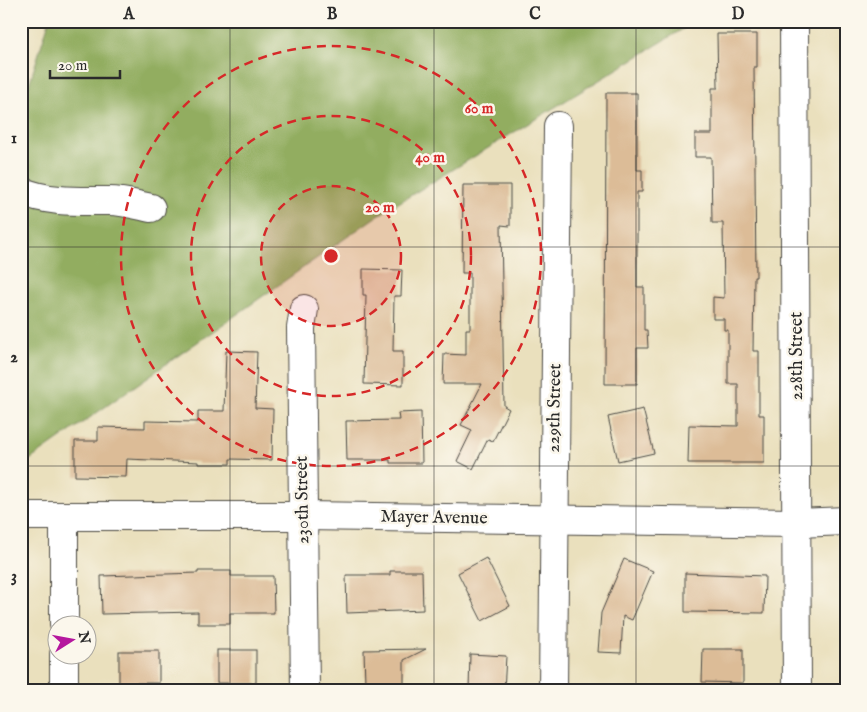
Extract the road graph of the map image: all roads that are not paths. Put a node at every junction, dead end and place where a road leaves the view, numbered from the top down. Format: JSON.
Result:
{"nodes":[{"id":1,"x":794,"y":21,"type":"edge"},
{"id":2,"x":558,"y":126,"type":"dead end"},
{"id":3,"x":21,"y":192,"type":"edge"},
{"id":4,"x":151,"y":208,"type":"dead end"},
{"id":5,"x":304,"y":309,"type":"dead end"},
{"id":6,"x":21,"y":516,"type":"edge"},
{"id":7,"x":304,"y":516,"type":"junction"},
{"id":8,"x":64,"y":517,"type":"junction"},
{"id":9,"x":553,"y":519,"type":"junction"},
{"id":10,"x":846,"y":521,"type":"edge"},
{"id":11,"x":798,"y":523,"type":"junction"},
{"id":12,"x":64,"y":614,"type":"edge"},
{"id":13,"x":64,"y":664,"type":"edge"},
{"id":14,"x":64,"y":691,"type":"edge"},
{"id":15,"x":305,"y":691,"type":"edge"},
{"id":16,"x":553,"y":691,"type":"edge"},
{"id":17,"x":798,"y":691,"type":"edge"}],
"edges":[{"from":1,"to":11,"type":"street","name":"228th Street"},
{"from":2,"to":9,"type":"street","name":"229th Street"},
{"from":3,"to":4,"type":"street"},
{"from":5,"to":7,"type":"street","name":"230th Street"},
{"from":6,"to":8,"type":"street","name":"Mayer Avenue"},
{"from":7,"to":8,"type":"street","name":"Mayer Avenue"},
{"from":7,"to":9,"type":"street","name":"Mayer Avenue"},
{"from":7,"to":15,"type":"street","name":"230th Street"},
{"from":8,"to":12,"type":"street"},
{"from":9,"to":11,"type":"street","name":"Mayer Avenue"},
{"from":9,"to":16,"type":"street","name":"229th Street"},
{"from":10,"to":11,"type":"street","name":"Mayer Avenue"},
{"from":11,"to":17,"type":"street","name":"228th Street"},
{"from":13,"to":14,"type":"street"}]}
